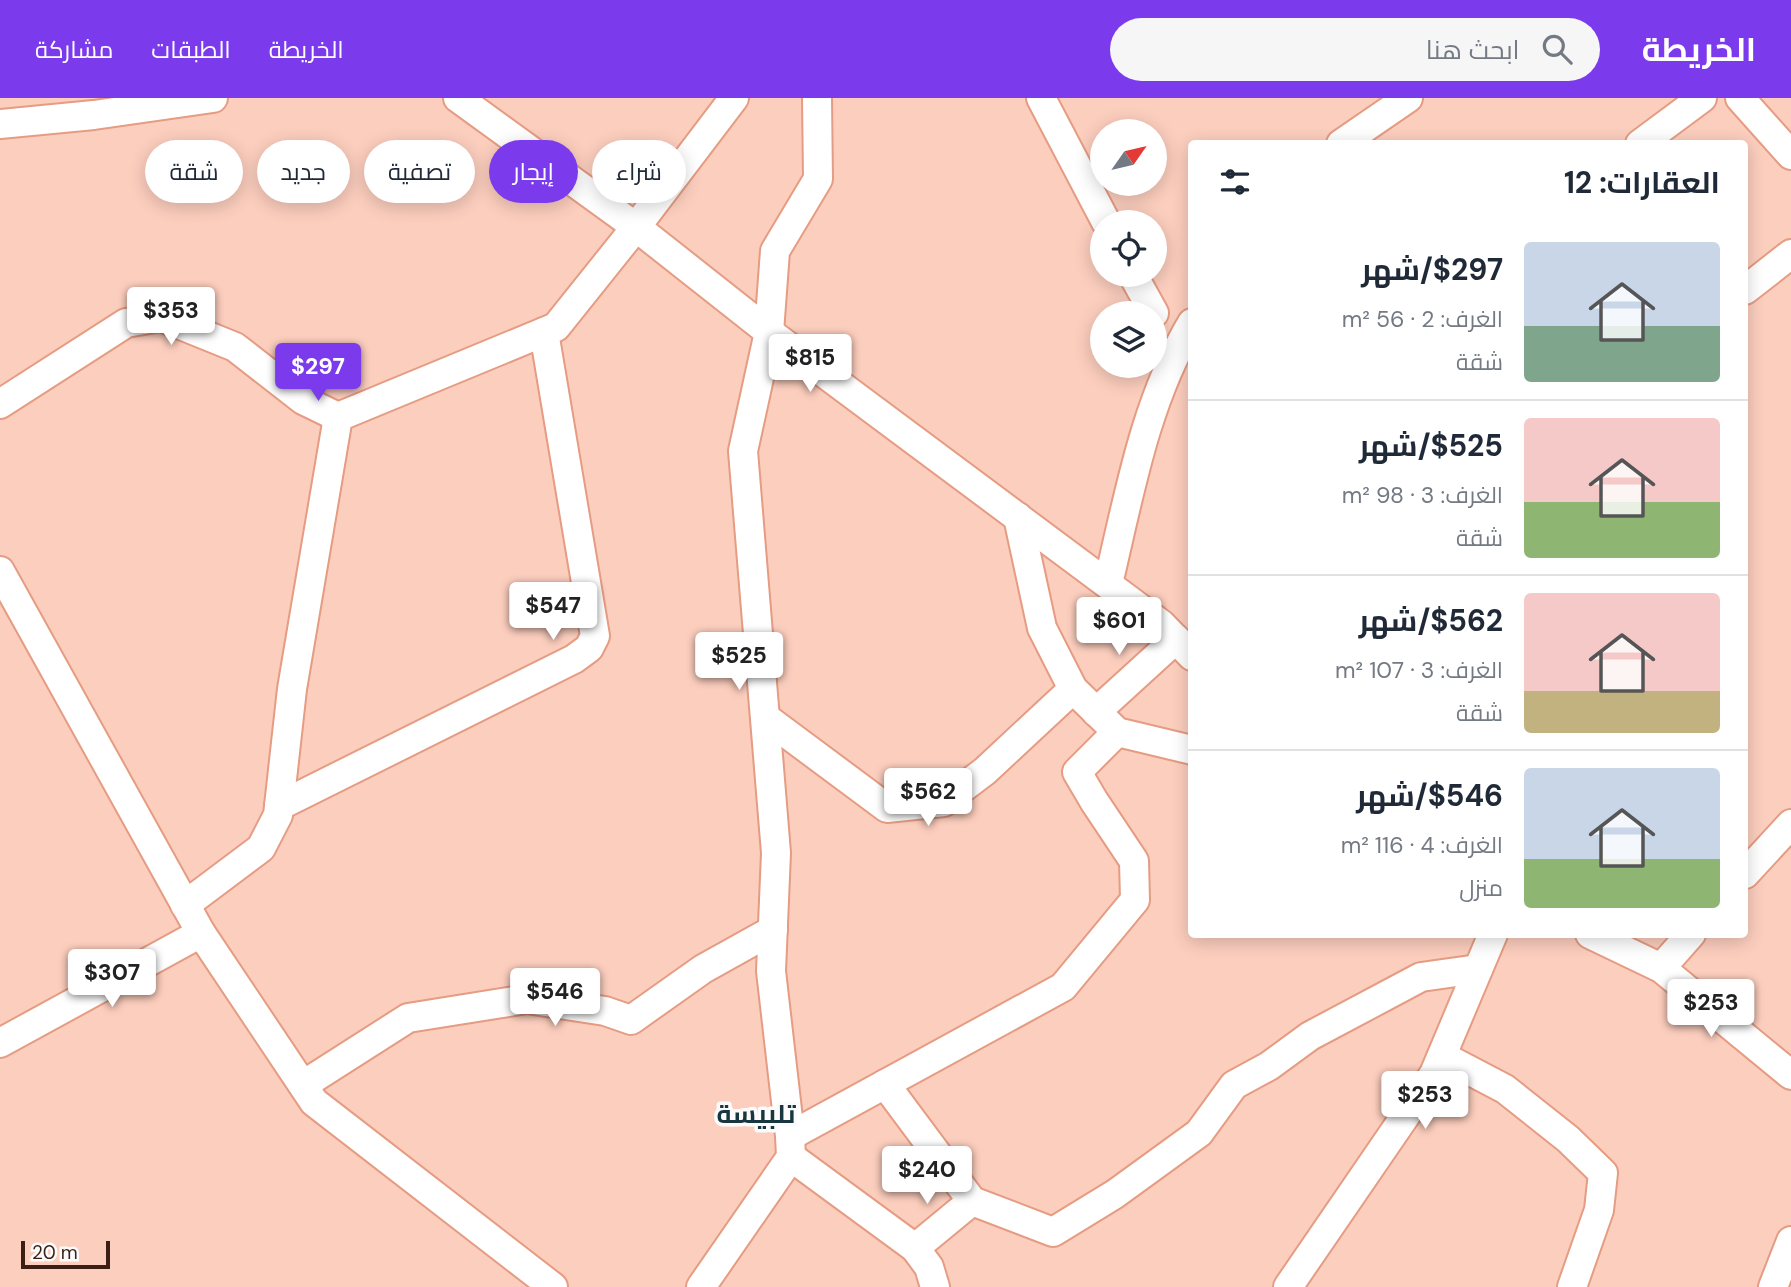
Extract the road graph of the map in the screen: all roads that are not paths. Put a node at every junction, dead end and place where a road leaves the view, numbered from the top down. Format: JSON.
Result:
{"nodes":[{"id":1,"x":213,"y":98,"type":"edge"},
{"id":2,"x":458,"y":98,"type":"edge"},
{"id":3,"x":734,"y":98,"type":"edge"},
{"id":4,"x":817,"y":98,"type":"edge"},
{"id":5,"x":1041,"y":98,"type":"edge"},
{"id":6,"x":1408,"y":98,"type":"edge"},
{"id":7,"x":1702,"y":98,"type":"edge"},
{"id":8,"x":1740,"y":98,"type":"edge"},
{"id":9,"x":0,"y":124,"type":"edge"},
{"id":10,"x":1347,"y":140,"type":"edge"},
{"id":11,"x":1645,"y":140,"type":"edge"},
{"id":12,"x":1791,"y":155,"type":"edge"},
{"id":13,"x":1100,"y":210,"type":"edge"},
{"id":14,"x":636,"y":227,"type":"junction"},
{"id":15,"x":1791,"y":254,"type":"edge"},
{"id":16,"x":1748,"y":288,"type":"edge"},
{"id":17,"x":1188,"y":330,"type":"edge"},
{"id":18,"x":544,"y":332,"type":"junction"},
{"id":19,"x":769,"y":332,"type":"junction"},
{"id":20,"x":1167,"y":340,"type":"edge"},
{"id":21,"x":1174,"y":353,"type":"junction"},
{"id":22,"x":0,"y":404,"type":"edge"},
{"id":23,"x":338,"y":417,"type":"junction"},
{"id":24,"x":1018,"y":517,"type":"junction"},
{"id":25,"x":0,"y":571,"type":"edge"},
{"id":26,"x":1108,"y":584,"type":"junction"},
{"id":27,"x":1184,"y":648,"type":"edge"},
{"id":28,"x":1073,"y":690,"type":"junction"},
{"id":29,"x":1096,"y":712,"type":"junction"},
{"id":30,"x":766,"y":718,"type":"junction"},
{"id":31,"x":1117,"y":732,"type":"junction"},
{"id":32,"x":1188,"y":749,"type":"edge"},
{"id":33,"x":279,"y":806,"type":"junction"},
{"id":34,"x":1791,"y":824,"type":"edge"},
{"id":35,"x":1748,"y":871,"type":"edge"},
{"id":36,"x":186,"y":905,"type":"junction"},
{"id":37,"x":773,"y":930,"type":"junction"},
{"id":38,"x":201,"y":933,"type":"junction"},
{"id":39,"x":1491,"y":938,"type":"edge"},
{"id":40,"x":1598,"y":938,"type":"edge"},
{"id":41,"x":1687,"y":938,"type":"edge"},
{"id":42,"x":1661,"y":968,"type":"junction"},
{"id":43,"x":1478,"y":969,"type":"junction"},
{"id":44,"x":0,"y":1043,"type":"edge"},
{"id":45,"x":1442,"y":1056,"type":"junction"},
{"id":46,"x":1791,"y":1075,"type":"edge"},
{"id":47,"x":885,"y":1084,"type":"junction"},
{"id":48,"x":303,"y":1085,"type":"junction"},
{"id":49,"x":790,"y":1147,"type":"junction"},
{"id":50,"x":971,"y":1201,"type":"junction"},
{"id":51,"x":1791,"y":1241,"type":"edge"},
{"id":52,"x":915,"y":1248,"type":"junction"},
{"id":53,"x":553,"y":1287,"type":"edge"},
{"id":54,"x":701,"y":1287,"type":"edge"},
{"id":55,"x":935,"y":1287,"type":"edge"},
{"id":56,"x":1287,"y":1287,"type":"edge"},
{"id":57,"x":1572,"y":1287,"type":"edge"},
{"id":58,"x":1773,"y":1287,"type":"edge"}],
"edges":[{"from":1,"to":9,"type":"street"},
{"from":2,"to":14,"type":"street"},
{"from":3,"to":14,"type":"street"},
{"from":4,"to":19,"type":"street"},
{"from":5,"to":13,"type":"street"},
{"from":6,"to":10,"type":"street"},
{"from":7,"to":11,"type":"street"},
{"from":8,"to":12,"type":"street"},
{"from":14,"to":18,"type":"street"},
{"from":14,"to":19,"type":"street"},
{"from":15,"to":16,"type":"street"},
{"from":17,"to":21,"type":"street"},
{"from":18,"to":23,"type":"street"},
{"from":18,"to":33,"type":"street"},
{"from":19,"to":24,"type":"street"},
{"from":19,"to":30,"type":"street"},
{"from":20,"to":21,"type":"street"},
{"from":21,"to":26,"type":"street"},
{"from":22,"to":23,"type":"street"},
{"from":23,"to":33,"type":"street"},
{"from":24,"to":26,"type":"street"},
{"from":24,"to":28,"type":"street"},
{"from":25,"to":36,"type":"street"},
{"from":26,"to":27,"type":"street"},
{"from":27,"to":29,"type":"street"},
{"from":28,"to":29,"type":"street"},
{"from":28,"to":30,"type":"street"},
{"from":29,"to":31,"type":"street"},
{"from":30,"to":37,"type":"street"},
{"from":31,"to":32,"type":"street"},
{"from":31,"to":47,"type":"street"},
{"from":33,"to":36,"type":"street"},
{"from":34,"to":35,"type":"street"},
{"from":36,"to":38,"type":"street"},
{"from":37,"to":48,"type":"street"},
{"from":37,"to":49,"type":"street"},
{"from":38,"to":44,"type":"street"},
{"from":38,"to":48,"type":"street"},
{"from":39,"to":43,"type":"street"},
{"from":40,"to":42,"type":"street"},
{"from":41,"to":42,"type":"street"},
{"from":42,"to":46,"type":"street"},
{"from":43,"to":45,"type":"street"},
{"from":43,"to":50,"type":"street"},
{"from":45,"to":56,"type":"street"},
{"from":45,"to":57,"type":"street"},
{"from":47,"to":49,"type":"street"},
{"from":47,"to":50,"type":"street"},
{"from":48,"to":53,"type":"street"},
{"from":49,"to":52,"type":"street"},
{"from":49,"to":54,"type":"street"},
{"from":50,"to":52,"type":"street"},
{"from":51,"to":58,"type":"street"},
{"from":52,"to":55,"type":"street"}]}
